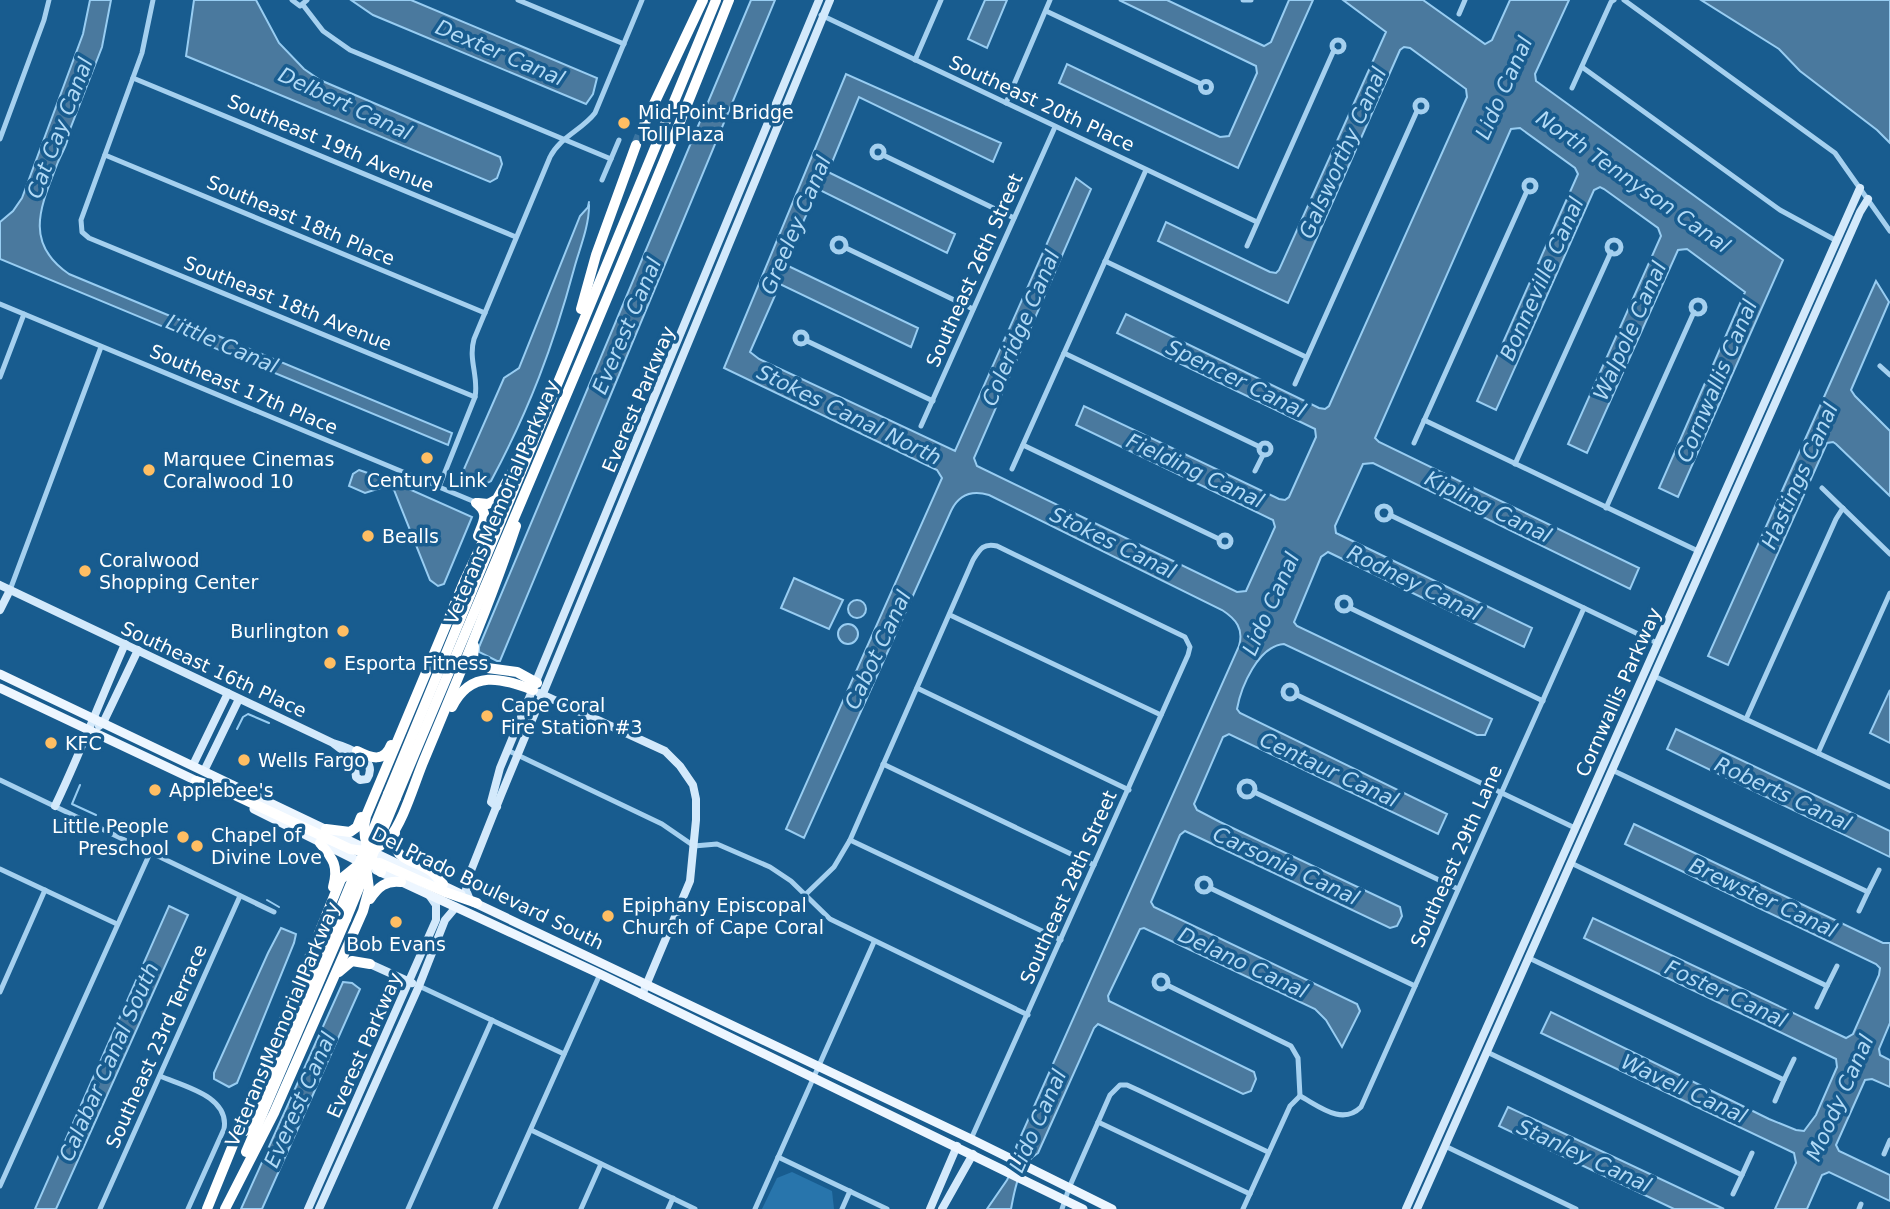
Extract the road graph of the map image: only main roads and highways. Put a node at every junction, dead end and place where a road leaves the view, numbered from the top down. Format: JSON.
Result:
{"nodes":[{"id":1,"x":704,"y":0,"type":"edge"},
{"id":2,"x":716,"y":0,"type":"edge"},
{"id":3,"x":729,"y":0,"type":"edge"},
{"id":4,"x":644,"y":125,"type":"tunnel mouth"},
{"id":5,"x":636,"y":145,"type":"tunnel mouth"},
{"id":6,"x":561,"y":371,"type":"junction"},
{"id":7,"x":540,"y":422,"type":"junction"},
{"id":8,"x":527,"y":447,"type":"junction"},
{"id":9,"x":541,"y":454,"type":"junction"},
{"id":10,"x":489,"y":599,"type":"junction"},
{"id":11,"x":436,"y":647,"type":"junction"},
{"id":12,"x":0,"y":674,"type":"edge"},
{"id":13,"x":0,"y":688,"type":"edge"},
{"id":14,"x":418,"y":693,"type":"junction"},
{"id":15,"x":358,"y":751,"type":"road end"},
{"id":16,"x":389,"y":761,"type":"junction"},
{"id":17,"x":196,"y":781,"type":"junction"},
{"id":18,"x":387,"y":795,"type":"junction"},
{"id":19,"x":409,"y":797,"type":"junction"},
{"id":20,"x":404,"y":809,"type":"junction"},
{"id":21,"x":396,"y":827,"type":"junction"},
{"id":22,"x":326,"y":829,"type":"junction"},
{"id":23,"x":320,"y":843,"type":"junction"},
{"id":24,"x":364,"y":848,"type":"junction"},
{"id":25,"x":367,"y":864,"type":"junction"},
{"id":26,"x":381,"y":872,"type":"joint"},
{"id":27,"x":401,"y":882,"type":"junction"},
{"id":28,"x":443,"y":884,"type":"junction"},
{"id":29,"x":473,"y":902,"type":"junction"},
{"id":30,"x":363,"y":911,"type":"junction"},
{"id":31,"x":324,"y":918,"type":"junction"},
{"id":32,"x":347,"y":919,"type":"junction"},
{"id":33,"x":353,"y":934,"type":"junction"},
{"id":34,"x":333,"y":980,"type":"junction"},
{"id":35,"x":917,"y":1127,"type":"junction"},
{"id":36,"x":971,"y":1139,"type":"junction"},
{"id":37,"x":957,"y":1146,"type":"junction"},
{"id":38,"x":1009,"y":1158,"type":"junction"},
{"id":39,"x":1064,"y":1205,"type":"edge"},
{"id":40,"x":208,"y":1209,"type":"edge"},
{"id":41,"x":223,"y":1209,"type":"edge"},
{"id":42,"x":1083,"y":1209,"type":"edge"},
{"id":43,"x":1112,"y":1209,"type":"edge"}],
"edges":[{"from":1,"to":4,"type":"highway"},
{"from":2,"to":6,"type":"highway","name":"Veterans Memorial Parkway"},
{"from":3,"to":9,"type":"highway","name":"Veterans Memorial Parkway"},
{"from":5,"to":6,"type":"highway","name":"Veterans Memorial Parkway"},
{"from":6,"to":7,"type":"highway","name":"Veterans Memorial Parkway"},
{"from":7,"to":8,"type":"highway"},
{"from":7,"to":18,"type":"highway","name":"Veterans Memorial Parkway"},
{"from":8,"to":11,"type":"highway"},
{"from":8,"to":11,"type":"highway"},
{"from":9,"to":10,"type":"highway"},
{"from":9,"to":18,"type":"highway","name":"Veterans Memorial Parkway"},
{"from":10,"to":19,"type":"highway"},
{"from":10,"to":19,"type":"highway"},
{"from":11,"to":14,"type":"highway"},
{"from":12,"to":22,"type":"main road","name":"Del Prado Boulevard South"},
{"from":13,"to":17,"type":"main road","name":"Del Prado Boulevard South"},
{"from":14,"to":15,"type":"highway"},
{"from":14,"to":16,"type":"highway"},
{"from":16,"to":18,"type":"highway"},
{"from":16,"to":22,"type":"highway"},
{"from":17,"to":23,"type":"main road","name":"Del Prado Boulevard South"},
{"from":17,"to":24,"type":"highway"},
{"from":18,"to":20,"type":"highway"},
{"from":18,"to":24,"type":"highway"},
{"from":18,"to":32,"type":"highway","name":"Veterans Memorial Parkway","bridge":true},
{"from":19,"to":20,"type":"highway"},
{"from":20,"to":21,"type":"highway"},
{"from":21,"to":24,"type":"highway"},
{"from":21,"to":28,"type":"highway"},
{"from":22,"to":24,"type":"main road","name":"Del Prado Boulevard South"},
{"from":23,"to":25,"type":"main road","name":"Del Prado Boulevard South"},
{"from":23,"to":31,"type":"highway"},
{"from":24,"to":25,"type":"highway"},
{"from":24,"to":28,"type":"main road","name":"Del Prado Boulevard South"},
{"from":25,"to":26,"type":"highway"},
{"from":25,"to":29,"type":"highway"},
{"from":25,"to":30,"type":"highway"},
{"from":25,"to":31,"type":"highway"},
{"from":26,"to":27,"type":"main road","name":"Del Prado Boulevard South"},
{"from":27,"to":30,"type":"highway"},
{"from":27,"to":35,"type":"main road","name":"Del Prado Boulevard South"},
{"from":28,"to":29,"type":"main road","name":"Del Prado Boulevard South"},
{"from":29,"to":36,"type":"main road","name":"Del Prado Boulevard South"},
{"from":30,"to":32,"type":"highway"},
{"from":31,"to":32,"type":"highway"},
{"from":31,"to":40,"type":"highway"},
{"from":32,"to":33,"type":"highway"},
{"from":32,"to":40,"type":"highway","name":"Veterans Memorial Parkway"},
{"from":32,"to":41,"type":"highway","name":"Veterans Memorial Parkway"},
{"from":33,"to":34,"type":"highway"},
{"from":33,"to":34,"type":"highway"},
{"from":34,"to":41,"type":"highway"},
{"from":35,"to":36,"type":"main road"},
{"from":35,"to":37,"type":"main road","name":"Del Prado Boulevard South"},
{"from":36,"to":38,"type":"main road","name":"Del Prado Boulevard South"},
{"from":37,"to":38,"type":"main road"},
{"from":37,"to":39,"type":"main road","name":"Del Prado Boulevard South"},
{"from":38,"to":43,"type":"main road","name":"Del Prado Boulevard South"},
{"from":39,"to":42,"type":"main road","name":"Del Prado Boulevard South"}]}
